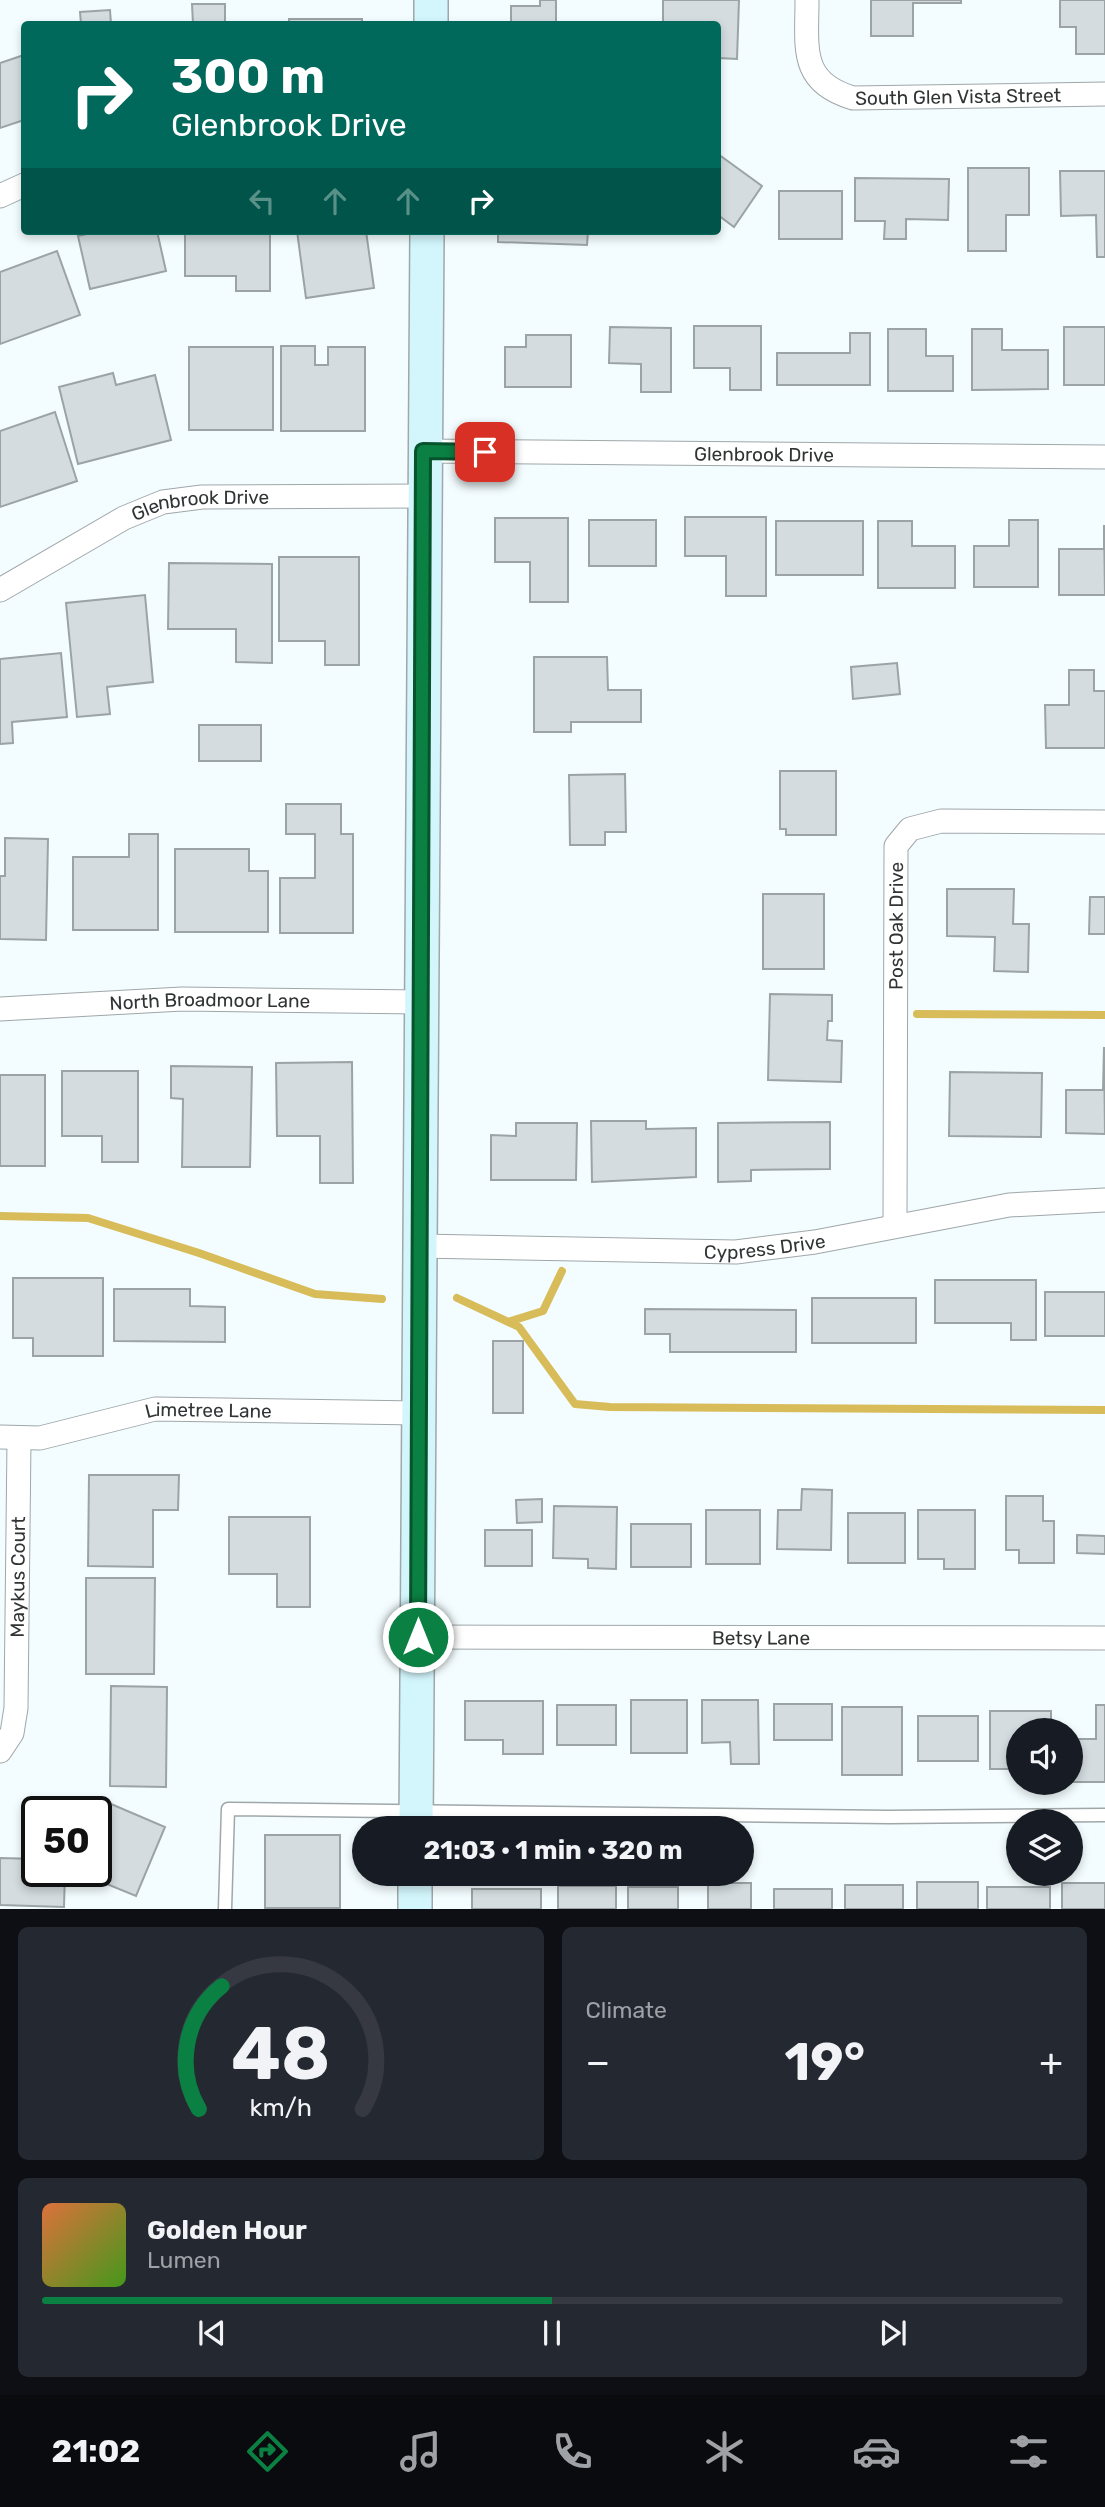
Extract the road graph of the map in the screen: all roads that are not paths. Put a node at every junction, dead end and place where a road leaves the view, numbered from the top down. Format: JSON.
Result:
{"nodes":[{"id":1,"x":431,"y":0,"type":"edge"},
{"id":2,"x":807,"y":0,"type":"edge"},
{"id":3,"x":431,"y":21,"type":"edge"},
{"id":4,"x":1104,"y":94,"type":"edge"},
{"id":5,"x":21,"y":186,"type":"edge"},
{"id":6,"x":0,"y":196,"type":"edge"},
{"id":7,"x":426,"y":235,"type":"edge"},
{"id":8,"x":423,"y":451,"type":"junction"},
{"id":9,"x":1105,"y":457,"type":"edge"},
{"id":10,"x":423,"y":496,"type":"junction"},
{"id":11,"x":0,"y":590,"type":"edge"},
{"id":12,"x":1105,"y":822,"type":"edge"},
{"id":13,"x":420,"y":1002,"type":"junction"},
{"id":14,"x":0,"y":1009,"type":"edge"},
{"id":15,"x":1105,"y":1200,"type":"edge"},
{"id":16,"x":895,"y":1225,"type":"junction"},
{"id":17,"x":420,"y":1246,"type":"junction"},
{"id":18,"x":419,"y":1413,"type":"junction"},
{"id":19,"x":10,"y":1439,"type":"edge"},
{"id":20,"x":418,"y":1637,"type":"junction"},
{"id":21,"x":1105,"y":1638,"type":"edge"},
{"id":22,"x":0,"y":1751,"type":"edge"},
{"id":23,"x":1105,"y":1815,"type":"edge"},
{"id":24,"x":416,"y":1816,"type":"edge"},
{"id":25,"x":352,"y":1817,"type":"edge"},
{"id":26,"x":754,"y":1818,"type":"edge"},
{"id":27,"x":415,"y":1886,"type":"edge"},
{"id":28,"x":225,"y":1909,"type":"edge"},
{"id":29,"x":415,"y":1909,"type":"edge"}],
"edges":[{"from":1,"to":3,"type":"main road"},
{"from":2,"to":4,"type":"street","name":"South Glen Vista Street"},
{"from":5,"to":6,"type":"street"},
{"from":7,"to":8,"type":"main road"},
{"from":8,"to":9,"type":"street","name":"Glenbrook Drive"},
{"from":8,"to":10,"type":"main road"},
{"from":10,"to":11,"type":"street","name":"Glenbrook Drive"},
{"from":10,"to":13,"type":"main road"},
{"from":12,"to":16,"type":"street","name":"Post Oak Drive"},
{"from":13,"to":14,"type":"street","name":"North Broadmoor Lane"},
{"from":13,"to":17,"type":"main road"},
{"from":15,"to":16,"type":"street","name":"Cypress Drive"},
{"from":16,"to":17,"type":"street","name":"Cypress Drive"},
{"from":17,"to":18,"type":"main road"},
{"from":18,"to":19,"type":"street","name":"Limetree Lane"},
{"from":18,"to":20,"type":"main road"},
{"from":19,"to":22,"type":"street","name":"Maykus Court"},
{"from":20,"to":21,"type":"street","name":"Betsy Lane"},
{"from":20,"to":24,"type":"main road"},
{"from":23,"to":26,"type":"lane"},
{"from":25,"to":28,"type":"lane"},
{"from":27,"to":29,"type":"main road"}]}
